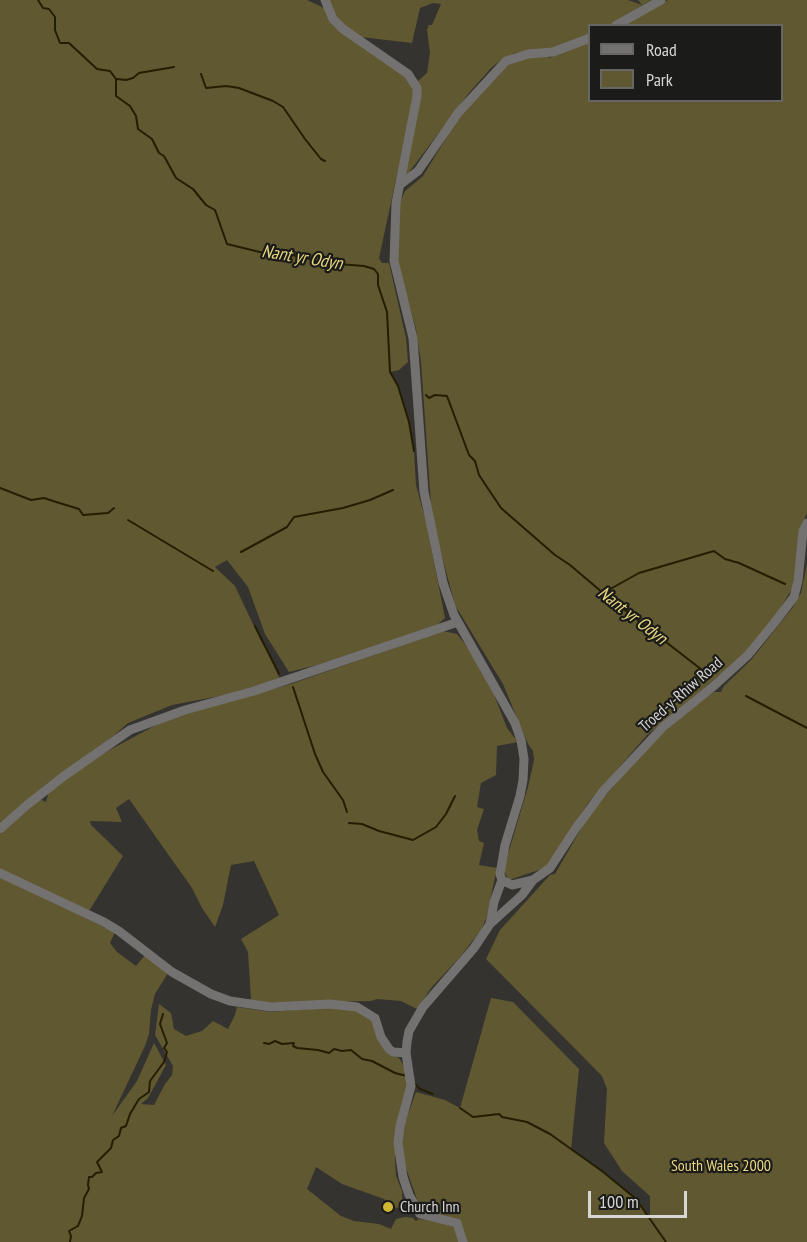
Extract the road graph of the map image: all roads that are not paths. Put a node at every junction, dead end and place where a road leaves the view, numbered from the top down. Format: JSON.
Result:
{"nodes":[{"id":1,"x":325,"y":0,"type":"edge"},
{"id":2,"x":661,"y":0,"type":"edge"},
{"id":3,"x":619,"y":24,"type":"edge"},
{"id":4,"x":588,"y":39,"type":"edge"},
{"id":5,"x":400,"y":183,"type":"junction"},
{"id":6,"x":807,"y":523,"type":"edge"},
{"id":7,"x":458,"y":622,"type":"junction"},
{"id":8,"x":0,"y":829,"type":"edge"},
{"id":9,"x":0,"y":873,"type":"edge"},
{"id":10,"x":502,"y":880,"type":"junction"},
{"id":11,"x":533,"y":880,"type":"junction"},
{"id":12,"x":490,"y":924,"type":"junction"},
{"id":13,"x":406,"y":1053,"type":"junction"},
{"id":14,"x":463,"y":1242,"type":"edge"}],
"edges":[{"from":1,"to":5,"type":"street","name":"Troed-y-Rhiw Road"},
{"from":2,"to":3,"type":"street"},
{"from":4,"to":5,"type":"street"},
{"from":5,"to":7,"type":"street","name":"Troed-y-Rhiw Road"},
{"from":6,"to":11,"type":"street","name":"Troed-y-Rhiw Road"},
{"from":7,"to":8,"type":"street"},
{"from":7,"to":10,"type":"street","name":"Troed-y-Rhiw Road"},
{"from":9,"to":13,"type":"street"},
{"from":10,"to":11,"type":"street"},
{"from":10,"to":12,"type":"street","name":"Troed-y-Rhiw Road"},
{"from":11,"to":12,"type":"street","name":"Troed-y-Rhiw Road"},
{"from":12,"to":13,"type":"street","name":"Troed-y-Rhiw Road"},
{"from":13,"to":14,"type":"street","name":"Troed-y-Rhiw Road"}]}
